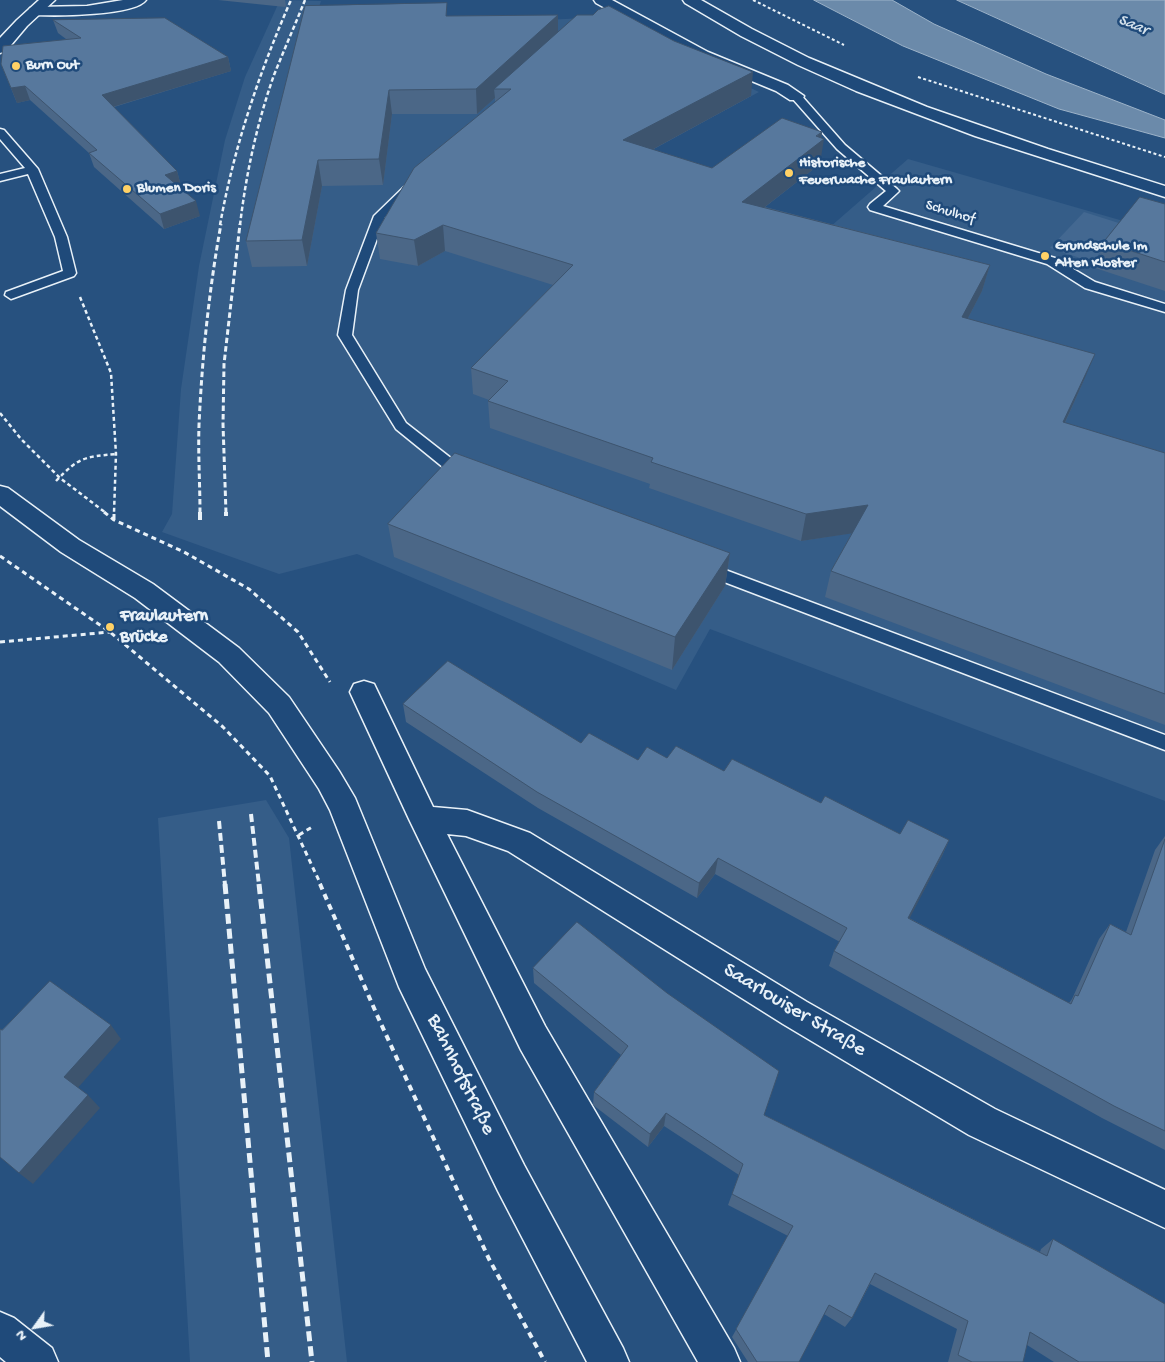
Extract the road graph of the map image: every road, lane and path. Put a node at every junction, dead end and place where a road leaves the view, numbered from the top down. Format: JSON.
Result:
{"nodes":[{"id":1,"x":48,"y":0,"type":"edge"},
{"id":2,"x":139,"y":0,"type":"edge"},
{"id":3,"x":601,"y":0,"type":"edge"},
{"id":4,"x":690,"y":0,"type":"edge"},
{"id":5,"x":753,"y":0,"type":"edge"},
{"id":6,"x":35,"y":11,"type":"junction"},
{"id":7,"x":624,"y":12,"type":"junction"},
{"id":8,"x":607,"y":18,"type":"edge"},
{"id":9,"x":0,"y":48,"type":"edge"},
{"id":10,"x":848,"y":48,"type":"dead end"},
{"id":11,"x":910,"y":74,"type":"dead end"},
{"id":12,"x":796,"y":96,"type":"joint"},
{"id":13,"x":0,"y":132,"type":"edge"},
{"id":14,"x":1165,"y":157,"type":"edge"},
{"id":15,"x":32,"y":170,"type":"junction"},
{"id":16,"x":422,"y":176,"type":"edge"},
{"id":17,"x":0,"y":178,"type":"edge"},
{"id":18,"x":1165,"y":192,"type":"edge"},
{"id":19,"x":70,"y":273,"type":"junction"},
{"id":20,"x":11,"y":295,"type":"dead end"},
{"id":21,"x":1165,"y":308,"type":"edge"},
{"id":22,"x":0,"y":413,"type":"edge"},
{"id":23,"x":116,"y":454,"type":"junction"},
{"id":24,"x":60,"y":478,"type":"junction"},
{"id":25,"x":56,"y":481,"type":"dead end"},
{"id":26,"x":477,"y":482,"type":"edge"},
{"id":27,"x":0,"y":494,"type":"edge"},
{"id":28,"x":114,"y":520,"type":"junction"},
{"id":29,"x":0,"y":556,"type":"edge"},
{"id":30,"x":691,"y":563,"type":"edge"},
{"id":31,"x":110,"y":632,"type":"junction"},
{"id":32,"x":0,"y":642,"type":"edge"},
{"id":33,"x":348,"y":689,"type":"joint"},
{"id":34,"x":1165,"y":743,"type":"edge"},
{"id":35,"x":424,"y":818,"type":"junction"},
{"id":36,"x":1165,"y":1209,"type":"edge"},
{"id":37,"x":0,"y":1332,"type":"edge"},
{"id":38,"x":38,"y":1362,"type":"edge"},
{"id":39,"x":545,"y":1362,"type":"edge"},
{"id":40,"x":609,"y":1362,"type":"edge"},
{"id":41,"x":720,"y":1362,"type":"edge"}],
"edges":[{"from":1,"to":6,"type":"street"},
{"from":2,"to":6,"type":"street"},
{"from":3,"to":7,"type":"street"},
{"from":4,"to":18,"type":"street"},
{"from":5,"to":10,"type":"path"},
{"from":6,"to":9,"type":"street"},
{"from":7,"to":8,"type":"lane"},
{"from":7,"to":12,"type":"street"},
{"from":11,"to":14,"type":"path"},
{"from":12,"to":21,"type":"lane","name":"Schulhof"},
{"from":13,"to":15,"type":"lane"},
{"from":15,"to":17,"type":"lane"},
{"from":15,"to":19,"type":"lane"},
{"from":16,"to":26,"type":"lane"},
{"from":19,"to":20,"type":"lane"},
{"from":19,"to":23,"type":"path"},
{"from":22,"to":24,"type":"path"},
{"from":23,"to":24,"type":"path"},
{"from":23,"to":28,"type":"path"},
{"from":24,"to":25,"type":"path"},
{"from":24,"to":28,"type":"path"},
{"from":27,"to":40,"type":"street","name":"Bahnhofstraße"},
{"from":28,"to":33,"type":"path"},
{"from":29,"to":31,"type":"path"},
{"from":30,"to":34,"type":"lane"},
{"from":31,"to":32,"type":"path"},
{"from":31,"to":39,"type":"path"},
{"from":33,"to":35,"type":"street"},
{"from":35,"to":36,"type":"street","name":"Saarlouiser Straße"},
{"from":35,"to":41,"type":"street"},
{"from":37,"to":38,"type":"street"}]}
